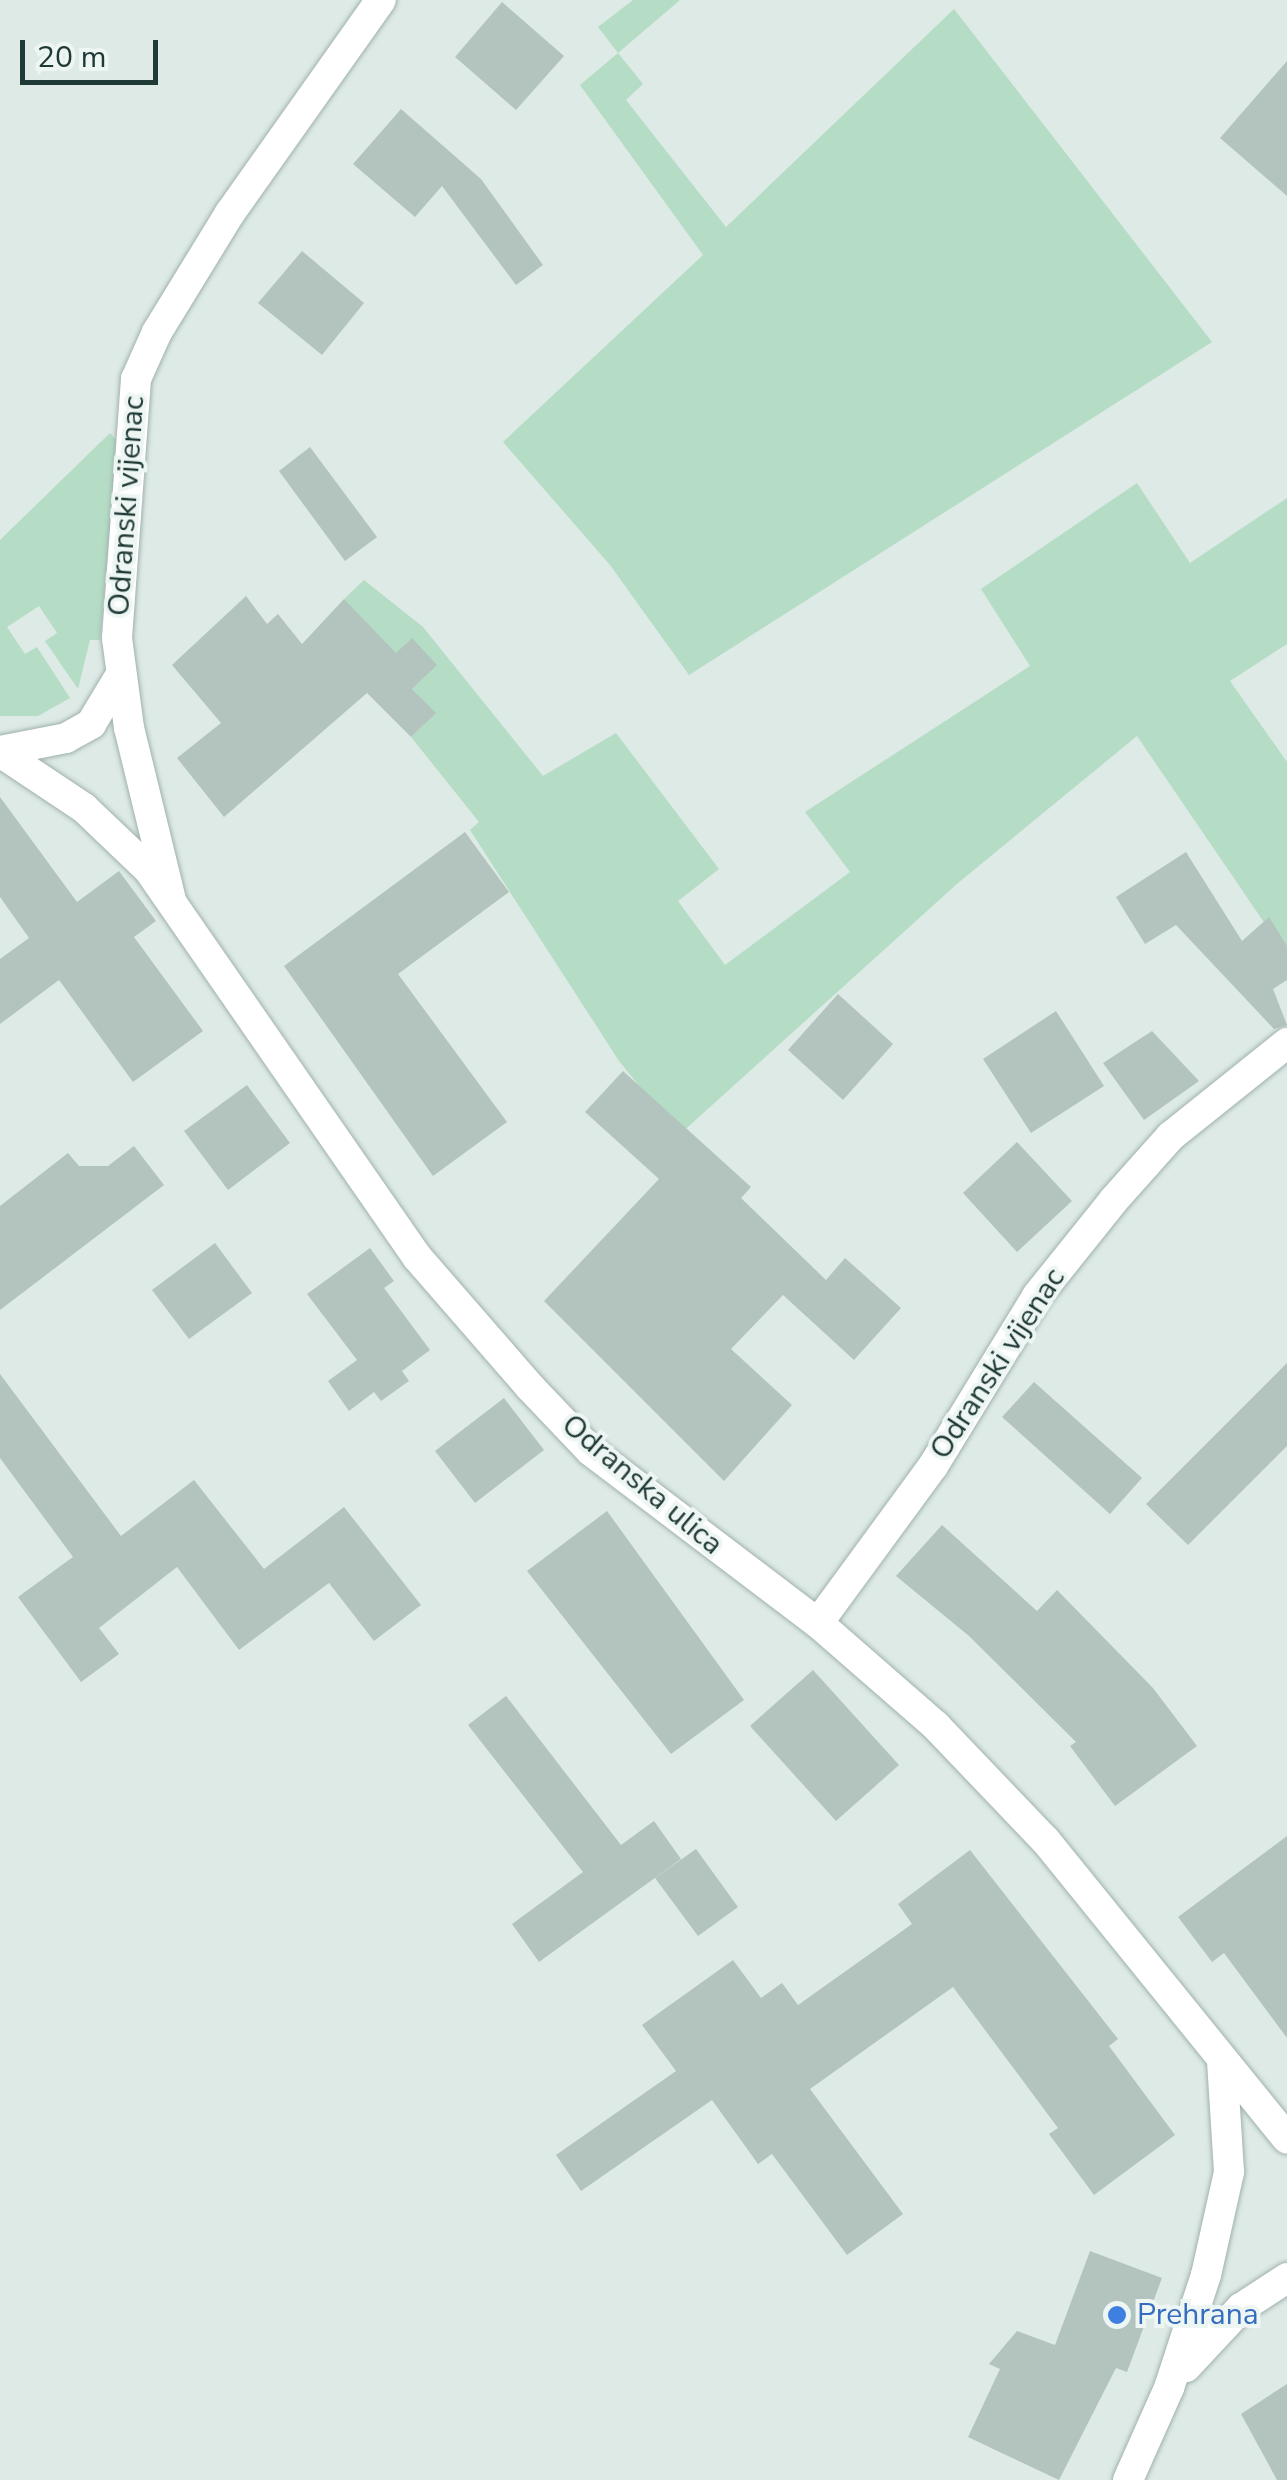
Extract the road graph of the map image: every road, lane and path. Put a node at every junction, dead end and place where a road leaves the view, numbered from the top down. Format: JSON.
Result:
{"nodes":[{"id":1,"x":381,"y":0,"type":"edge"},
{"id":2,"x":120,"y":676,"type":"junction"},
{"id":3,"x":0,"y":752,"type":"edge"},
{"id":4,"x":171,"y":900,"type":"junction"},
{"id":5,"x":1287,"y":1043,"type":"edge"},
{"id":6,"x":818,"y":1623,"type":"junction"},
{"id":7,"x":1222,"y":2062,"type":"junction"},
{"id":8,"x":1287,"y":2138,"type":"edge"},
{"id":9,"x":1287,"y":2278,"type":"edge"},
{"id":10,"x":1168,"y":2388,"type":"junction"},
{"id":11,"x":1128,"y":2480,"type":"edge"}],
"edges":[{"from":1,"to":2,"type":"street","name":"Odranski vijenac"},
{"from":2,"to":3,"type":"street"},
{"from":2,"to":4,"type":"street","name":"Odranski vijenac"},
{"from":3,"to":4,"type":"street","name":"Odranska ulica"},
{"from":4,"to":6,"type":"street","name":"Odranska ulica"},
{"from":5,"to":6,"type":"street","name":"Odranski vijenac"},
{"from":6,"to":7,"type":"street","name":"Odranska ulica"},
{"from":7,"to":8,"type":"street","name":"Odranska ulica"},
{"from":7,"to":10,"type":"street"},
{"from":9,"to":10,"type":"street"},
{"from":10,"to":11,"type":"street"}]}
